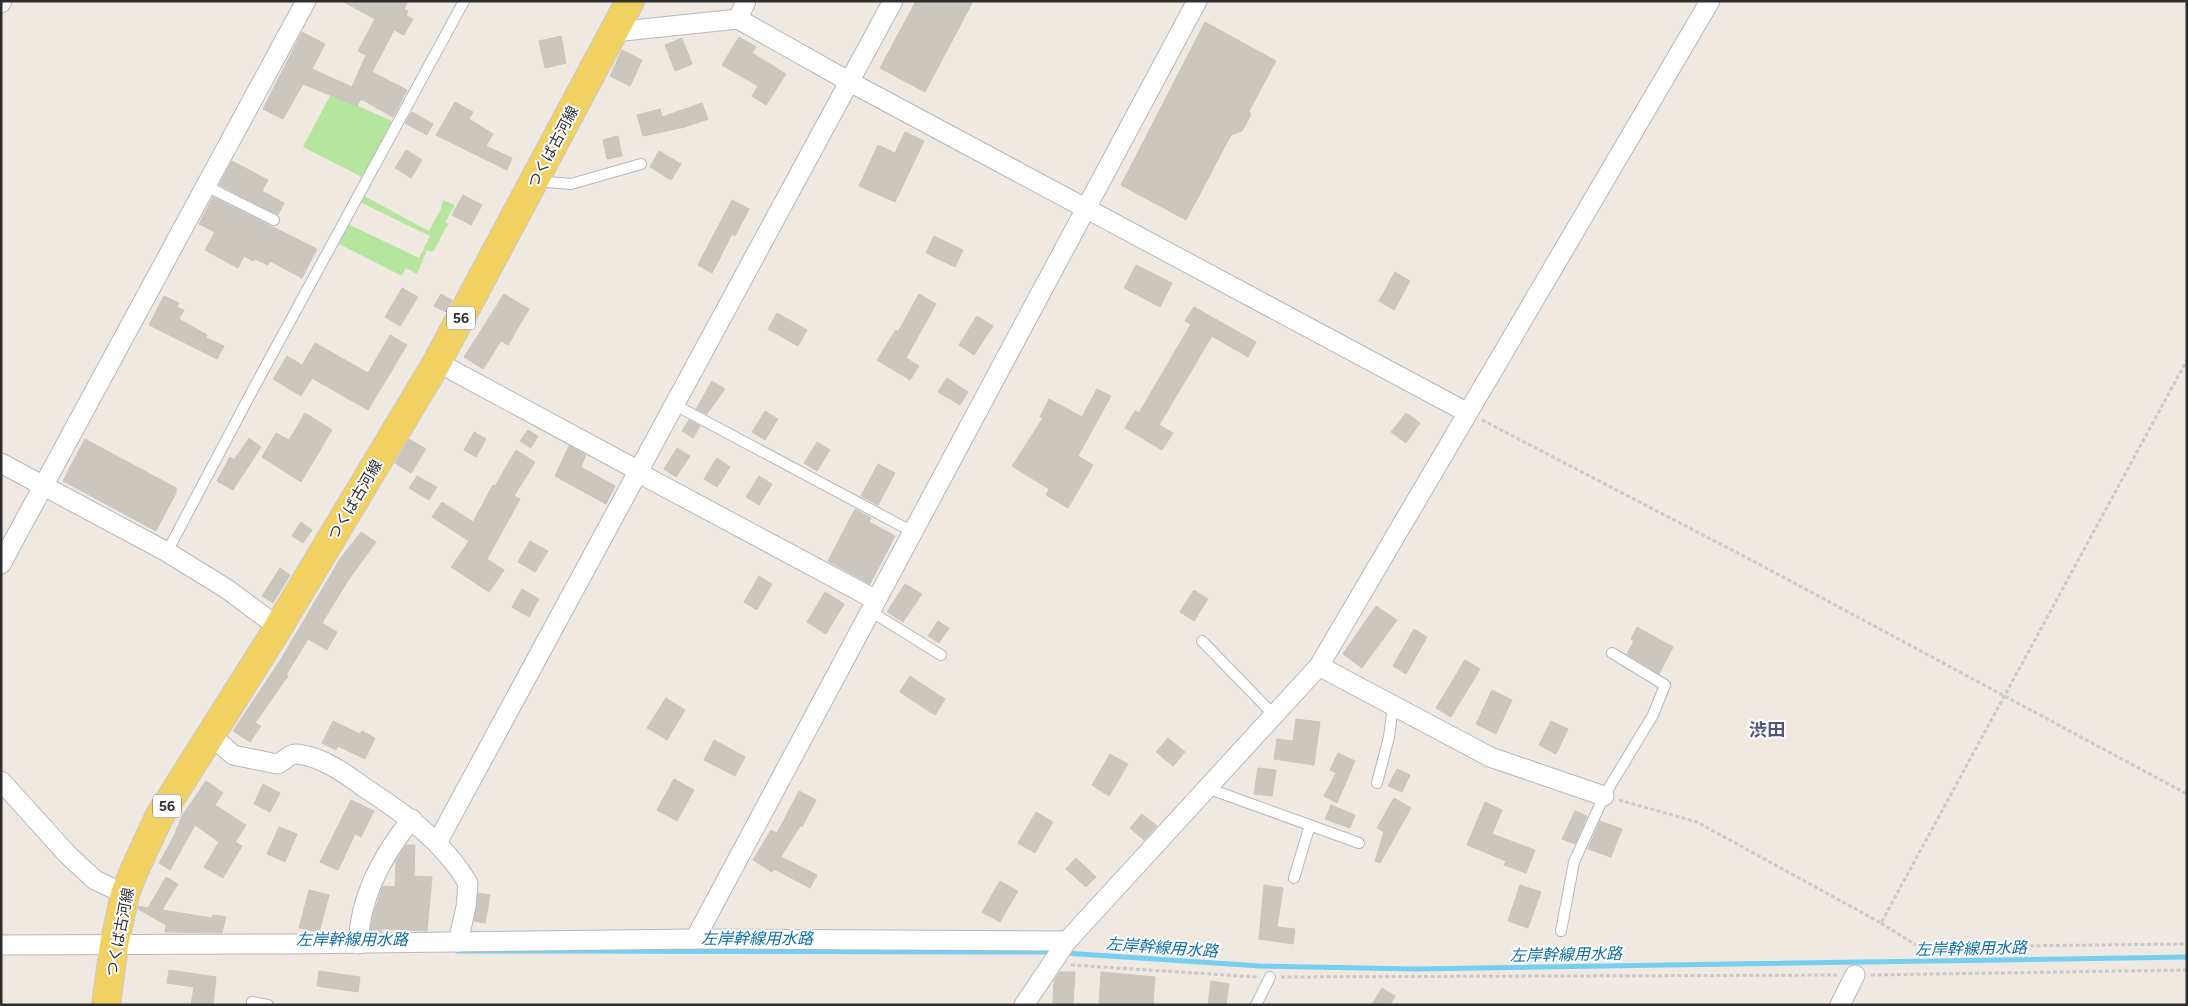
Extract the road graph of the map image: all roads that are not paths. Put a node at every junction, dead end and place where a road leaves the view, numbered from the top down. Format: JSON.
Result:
{"nodes":[{"id":1,"x":306,"y":1,"type":"edge"},
{"id":2,"x":464,"y":1,"type":"edge"},
{"id":3,"x":630,"y":1,"type":"edge"},
{"id":4,"x":746,"y":1,"type":"edge"},
{"id":5,"x":894,"y":1,"type":"edge"},
{"id":6,"x":1197,"y":1,"type":"edge"},
{"id":7,"x":1710,"y":1,"type":"edge"},
{"id":8,"x":738,"y":20,"type":"junction"},
{"id":9,"x":614,"y":32,"type":"junction"},
{"id":10,"x":850,"y":82,"type":"junction"},
{"id":11,"x":640,"y":164,"type":"dead end"},
{"id":12,"x":535,"y":180,"type":"junction"},
{"id":13,"x":206,"y":186,"type":"junction"},
{"id":14,"x":1086,"y":208,"type":"junction"},
{"id":15,"x":274,"y":220,"type":"dead end"},
{"id":16,"x":437,"y":362,"type":"junction"},
{"id":17,"x":675,"y":405,"type":"junction"},
{"id":18,"x":1468,"y":413,"type":"junction"},
{"id":19,"x":1,"y":463,"type":"edge"},
{"id":20,"x":639,"y":471,"type":"junction"},
{"id":21,"x":44,"y":485,"type":"junction"},
{"id":22,"x":913,"y":532,"type":"junction"},
{"id":23,"x":167,"y":552,"type":"junction"},
{"id":24,"x":1,"y":564,"type":"edge"},
{"id":25,"x":873,"y":606,"type":"junction"},
{"id":26,"x":278,"y":627,"type":"junction"},
{"id":27,"x":1202,"y":641,"type":"dead end"},
{"id":28,"x":1612,"y":653,"type":"dead end"},
{"id":29,"x":941,"y":655,"type":"dead end"},
{"id":30,"x":1319,"y":666,"type":"junction"},
{"id":31,"x":1393,"y":706,"type":"junction"},
{"id":32,"x":1274,"y":715,"type":"junction"},
{"id":33,"x":211,"y":735,"type":"junction"},
{"id":34,"x":1,"y":781,"type":"edge"},
{"id":35,"x":1378,"y":783,"type":"dead end"},
{"id":36,"x":1207,"y":788,"type":"junction"},
{"id":37,"x":1604,"y":796,"type":"junction"},
{"id":38,"x":412,"y":819,"type":"junction"},
{"id":39,"x":1310,"y":825,"type":"junction"},
{"id":40,"x":437,"y":843,"type":"junction"},
{"id":41,"x":1359,"y":843,"type":"dead end"},
{"id":42,"x":1294,"y":878,"type":"dead end"},
{"id":43,"x":125,"y":894,"type":"junction"},
{"id":44,"x":1561,"y":931,"type":"dead end"},
{"id":45,"x":695,"y":939,"type":"junction"},
{"id":46,"x":1068,"y":941,"type":"junction"},
{"id":47,"x":458,"y":942,"type":"junction"},
{"id":48,"x":1,"y":944,"type":"edge"},
{"id":49,"x":358,"y":944,"type":"junction"},
{"id":50,"x":114,"y":945,"type":"junction"},
{"id":51,"x":1855,"y":975,"type":"road end"},
{"id":52,"x":1270,"y":977,"type":"road end"},
{"id":53,"x":252,"y":1002,"type":"dead end"},
{"id":54,"x":106,"y":1005,"type":"edge"},
{"id":55,"x":268,"y":1005,"type":"edge"},
{"id":56,"x":1024,"y":1005,"type":"edge"},
{"id":57,"x":1256,"y":1005,"type":"edge"},
{"id":58,"x":1840,"y":1005,"type":"edge"}],
"edges":[{"from":1,"to":13,"type":"street"},
{"from":2,"to":23,"type":"lane"},
{"from":3,"to":9,"type":"main road","name":"つくば古河線","number":"56"},
{"from":4,"to":8,"type":"street"},
{"from":5,"to":10,"type":"street"},
{"from":6,"to":14,"type":"street"},
{"from":7,"to":18,"type":"street"},
{"from":8,"to":9,"type":"street"},
{"from":8,"to":10,"type":"street"},
{"from":9,"to":12,"type":"main road","name":"つくば古河線","number":"56"},
{"from":10,"to":14,"type":"street"},
{"from":10,"to":17,"type":"street"},
{"from":11,"to":12,"type":"lane"},
{"from":12,"to":16,"type":"main road","name":"つくば古河線","number":"56"},
{"from":13,"to":15,"type":"lane"},
{"from":13,"to":21,"type":"street"},
{"from":14,"to":18,"type":"street"},
{"from":14,"to":22,"type":"street"},
{"from":16,"to":20,"type":"street"},
{"from":16,"to":26,"type":"main road","name":"つくば古河線","number":"56"},
{"from":17,"to":20,"type":"street"},
{"from":17,"to":22,"type":"lane"},
{"from":18,"to":30,"type":"street"},
{"from":19,"to":21,"type":"street"},
{"from":20,"to":25,"type":"street"},
{"from":20,"to":40,"type":"street"},
{"from":21,"to":23,"type":"street"},
{"from":21,"to":24,"type":"street"},
{"from":22,"to":25,"type":"street"},
{"from":23,"to":26,"type":"street"},
{"from":25,"to":29,"type":"lane"},
{"from":25,"to":45,"type":"street"},
{"from":26,"to":33,"type":"main road","name":"つくば古河線","number":"56"},
{"from":27,"to":32,"type":"lane"},
{"from":28,"to":37,"type":"lane"},
{"from":30,"to":31,"type":"street"},
{"from":30,"to":32,"type":"street"},
{"from":31,"to":35,"type":"lane"},
{"from":31,"to":37,"type":"street"},
{"from":32,"to":36,"type":"street"},
{"from":33,"to":38,"type":"street"},
{"from":33,"to":43,"type":"main road","name":"つくば古河線","number":"56"},
{"from":34,"to":43,"type":"street"},
{"from":36,"to":39,"type":"lane"},
{"from":36,"to":46,"type":"street"},
{"from":37,"to":44,"type":"lane"},
{"from":38,"to":40,"type":"street"},
{"from":38,"to":49,"type":"street"},
{"from":39,"to":41,"type":"lane"},
{"from":39,"to":42,"type":"lane"},
{"from":40,"to":47,"type":"street"},
{"from":43,"to":50,"type":"main road","name":"つくば古河線","number":"56"},
{"from":45,"to":46,"type":"street"},
{"from":45,"to":47,"type":"street"},
{"from":46,"to":56,"type":"street"},
{"from":47,"to":49,"type":"street"},
{"from":48,"to":50,"type":"street"},
{"from":49,"to":50,"type":"street"},
{"from":50,"to":54,"type":"main road","name":"つくば古河線","number":"56"},
{"from":51,"to":58,"type":"street"},
{"from":52,"to":57,"type":"lane"},
{"from":53,"to":55,"type":"lane"}]}
